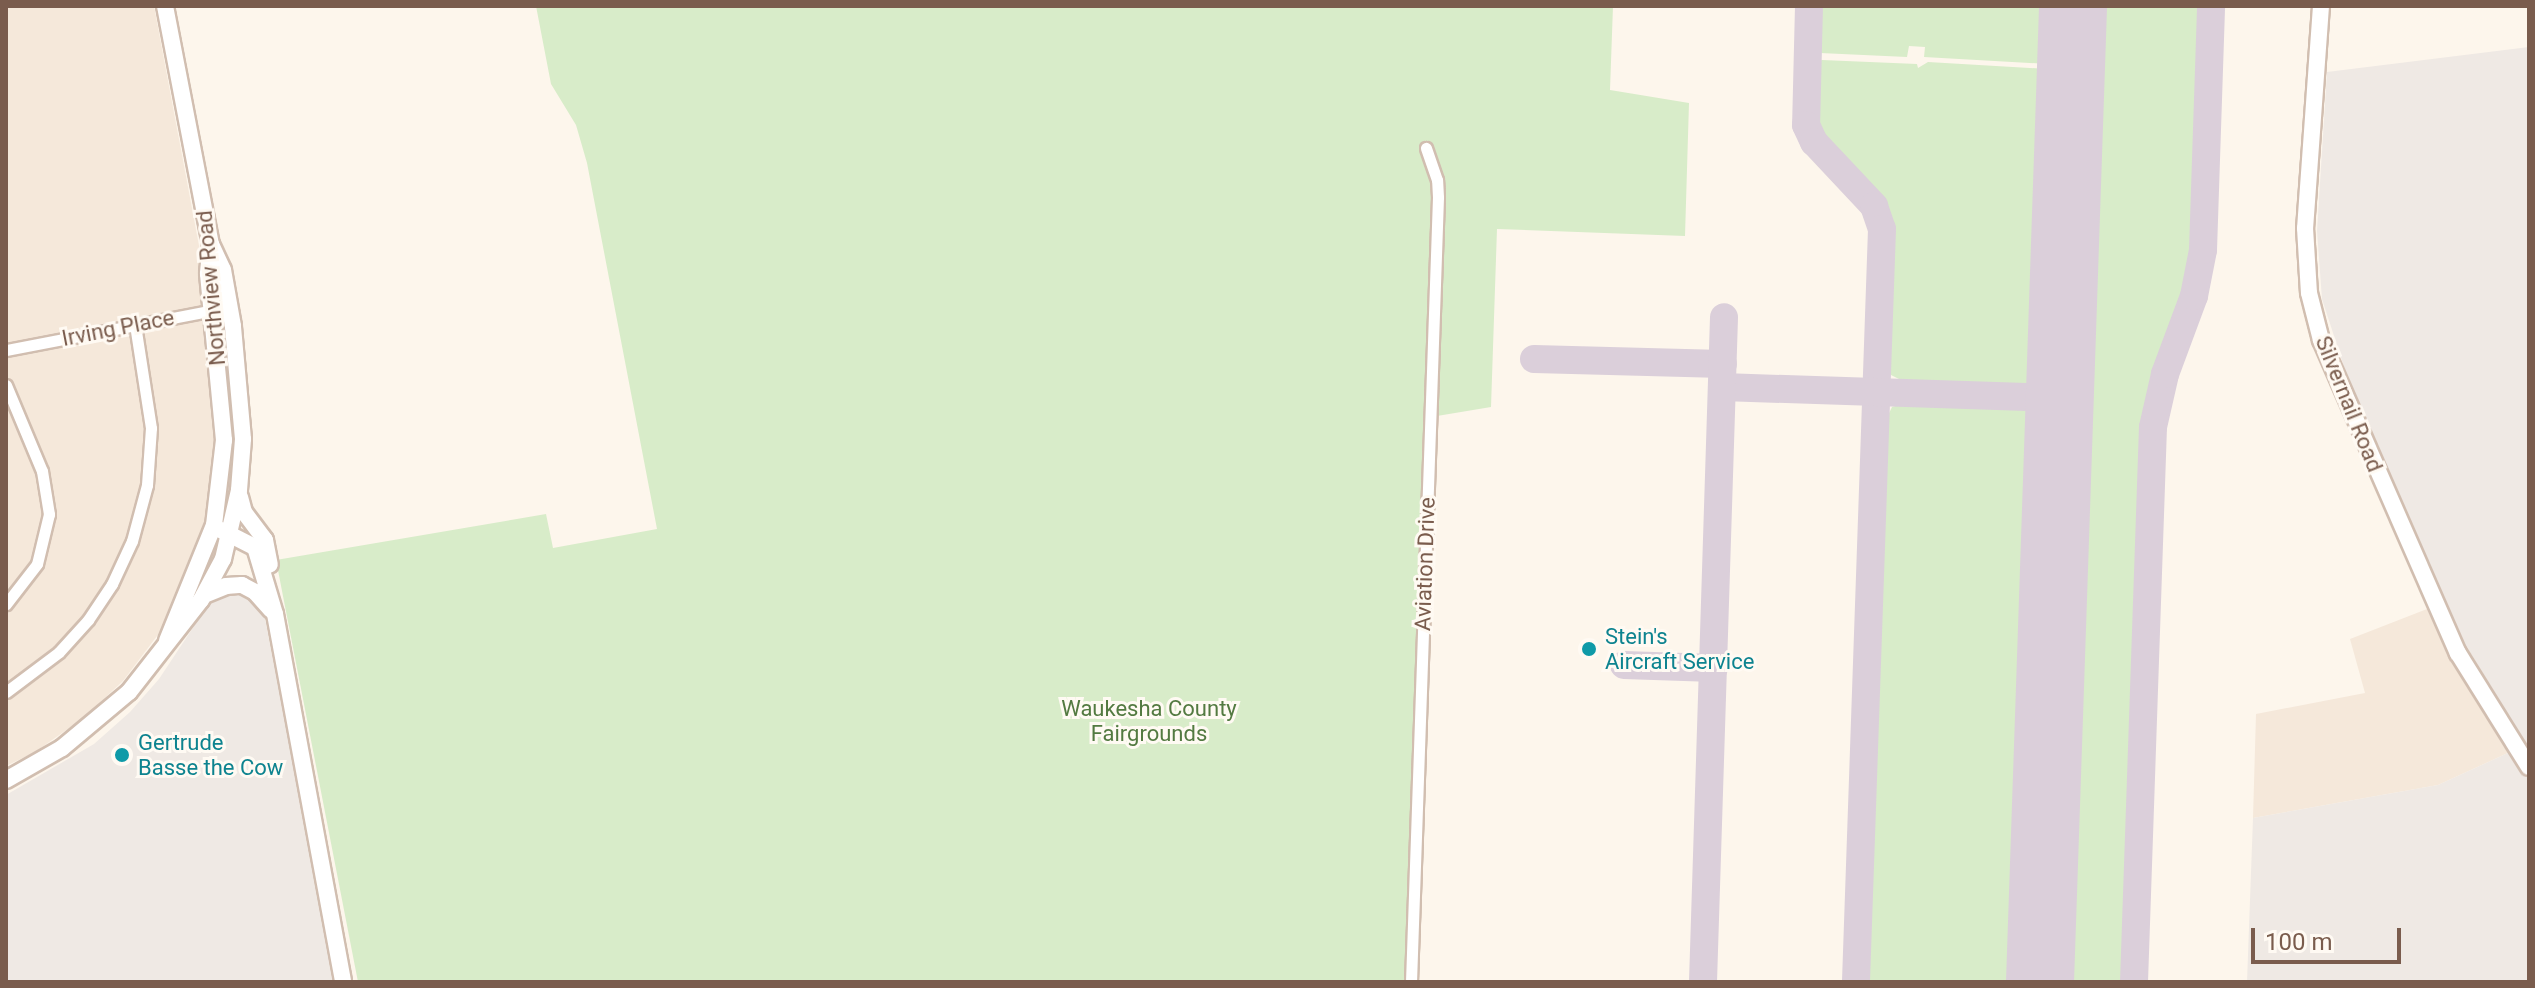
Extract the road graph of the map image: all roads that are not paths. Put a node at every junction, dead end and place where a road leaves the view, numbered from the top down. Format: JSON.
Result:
{"nodes":[{"id":1,"x":165,"y":6,"type":"edge"},
{"id":2,"x":2321,"y":6,"type":"edge"},
{"id":3,"x":1426,"y":148,"type":"dead end"},
{"id":4,"x":221,"y":309,"type":"junction"},
{"id":5,"x":135,"y":325,"type":"junction"},
{"id":6,"x":6,"y":350,"type":"edge"},
{"id":7,"x":6,"y":385,"type":"edge"},
{"id":8,"x":239,"y":490,"type":"junction"},
{"id":9,"x":214,"y":525,"type":"junction"},
{"id":10,"x":231,"y":530,"type":"junction"},
{"id":11,"x":268,"y":551,"type":"junction"},
{"id":12,"x":204,"y":595,"type":"junction"},
{"id":13,"x":6,"y":604,"type":"edge"},
{"id":14,"x":275,"y":614,"type":"junction"},
{"id":15,"x":167,"y":641,"type":"junction"},
{"id":16,"x":6,"y":692,"type":"edge"},
{"id":17,"x":2529,"y":767,"type":"edge"},
{"id":18,"x":6,"y":780,"type":"edge"},
{"id":19,"x":343,"y":982,"type":"edge"},
{"id":20,"x":1411,"y":982,"type":"edge"}],
"edges":[{"from":1,"to":4,"type":"street","name":"Northview Road"},
{"from":2,"to":17,"type":"street","name":"Silvernail Road"},
{"from":3,"to":20,"type":"street","name":"Aviation Drive"},
{"from":4,"to":5,"type":"street","name":"Irving Place"},
{"from":4,"to":8,"type":"street"},
{"from":4,"to":9,"type":"street","name":"Northview Road"},
{"from":5,"to":6,"type":"street","name":"Irving Place"},
{"from":5,"to":16,"type":"street"},
{"from":7,"to":13,"type":"street"},
{"from":8,"to":10,"type":"street"},
{"from":8,"to":11,"type":"street"},
{"from":9,"to":10,"type":"street"},
{"from":9,"to":15,"type":"street","name":"Northview Road"},
{"from":10,"to":11,"type":"street"},
{"from":10,"to":12,"type":"street"},
{"from":10,"to":14,"type":"street"},
{"from":11,"to":14,"type":"street"},
{"from":12,"to":14,"type":"street"},
{"from":12,"to":15,"type":"street"},
{"from":14,"to":19,"type":"street"},
{"from":15,"to":18,"type":"street"}]}
